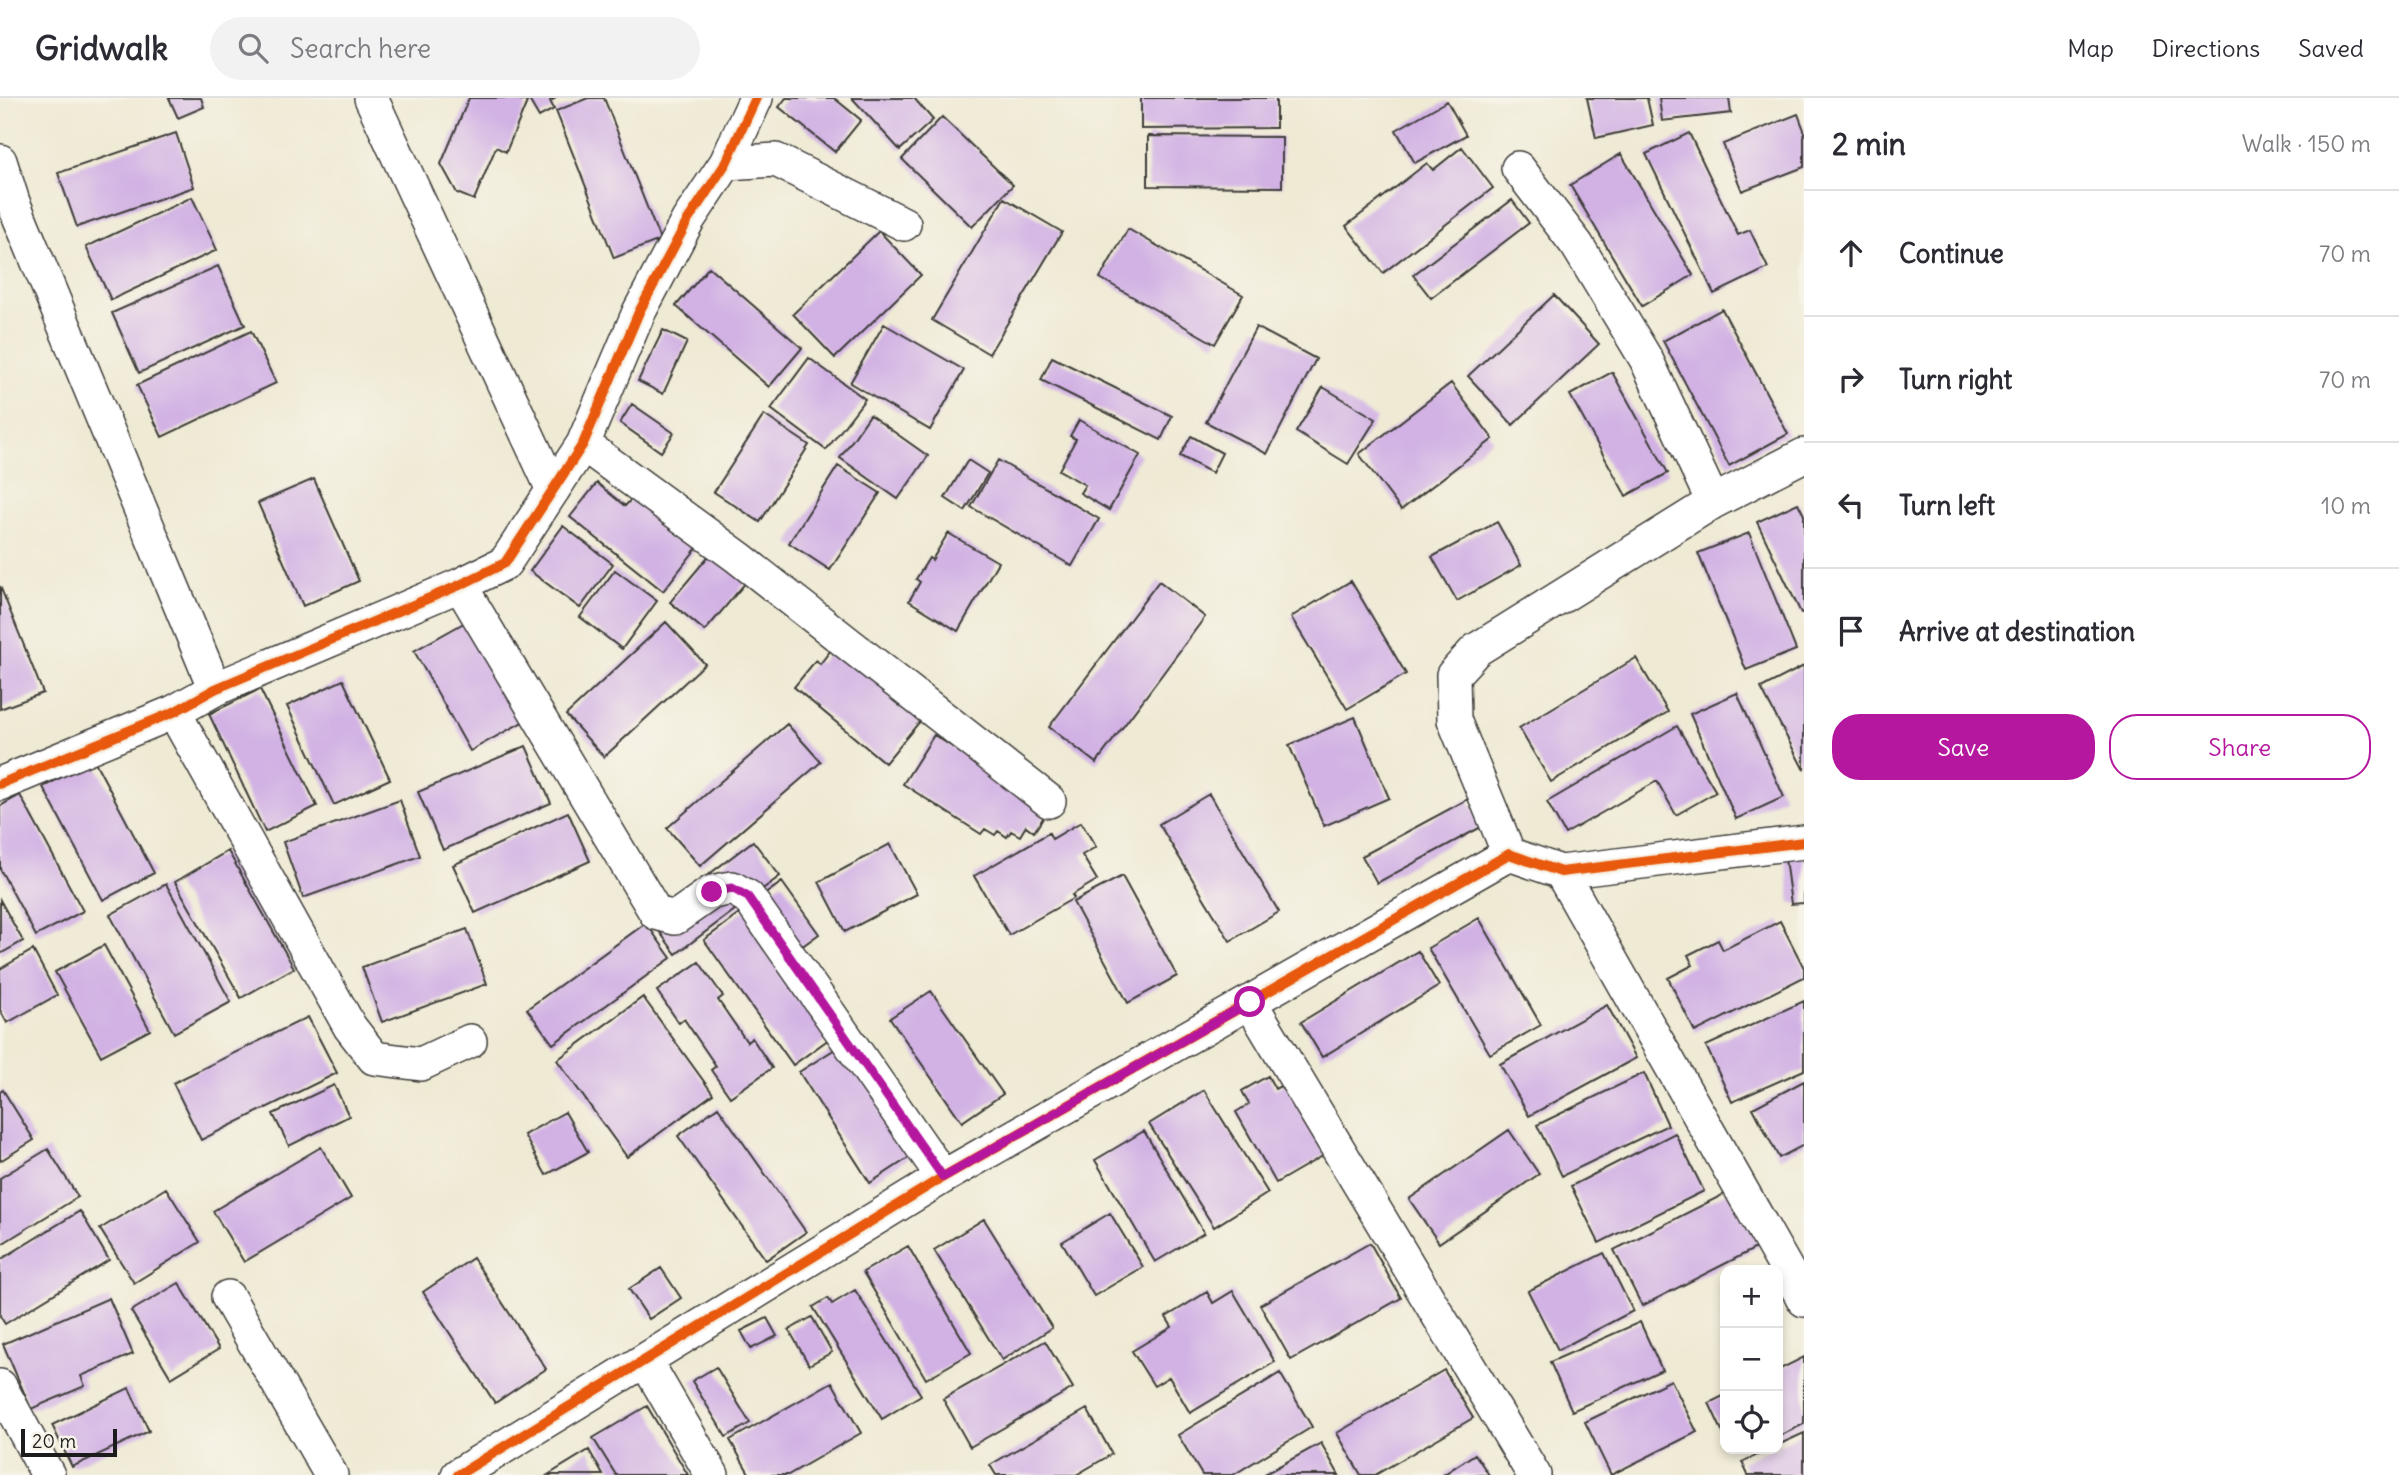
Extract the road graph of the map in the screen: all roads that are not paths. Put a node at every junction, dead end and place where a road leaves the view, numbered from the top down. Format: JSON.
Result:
{"nodes":[{"id":1,"x":371,"y":98,"type":"edge"},
{"id":2,"x":756,"y":98,"type":"edge"},
{"id":3,"x":0,"y":161,"type":"edge"},
{"id":4,"x":726,"y":163,"type":"junction"},
{"id":5,"x":1518,"y":168,"type":"dead end"},
{"id":6,"x":904,"y":224,"type":"dead end"},
{"id":7,"x":583,"y":444,"type":"junction"},
{"id":8,"x":1804,"y":455,"type":"edge"},
{"id":9,"x":553,"y":490,"type":"junction"},
{"id":10,"x":1713,"y":502,"type":"junction"},
{"id":11,"x":460,"y":586,"type":"junction"},
{"id":12,"x":215,"y":690,"type":"junction"},
{"id":13,"x":174,"y":712,"type":"junction"},
{"id":14,"x":0,"y":784,"type":"edge"},
{"id":15,"x":1049,"y":801,"type":"dead end"},
{"id":16,"x":1804,"y":842,"type":"edge"},
{"id":17,"x":1509,"y":854,"type":"junction"},
{"id":18,"x":1561,"y":872,"type":"junction"},
{"id":19,"x":1250,"y":1002,"type":"junction"},
{"id":20,"x":470,"y":1041,"type":"dead end"},
{"id":21,"x":943,"y":1177,"type":"junction"},
{"id":22,"x":228,"y":1297,"type":"dead end"},
{"id":23,"x":1804,"y":1300,"type":"edge"},
{"id":24,"x":645,"y":1360,"type":"junction"},
{"id":25,"x":0,"y":1386,"type":"edge"},
{"id":26,"x":48,"y":1475,"type":"edge"},
{"id":27,"x":331,"y":1475,"type":"edge"},
{"id":28,"x":458,"y":1475,"type":"edge"},
{"id":29,"x":712,"y":1475,"type":"edge"},
{"id":30,"x":1534,"y":1475,"type":"edge"}],
"edges":[{"from":1,"to":9,"type":"street"},
{"from":2,"to":4,"type":"street"},
{"from":3,"to":12,"type":"street"},
{"from":4,"to":6,"type":"street"},
{"from":4,"to":7,"type":"street"},
{"from":5,"to":10,"type":"street"},
{"from":7,"to":9,"type":"street"},
{"from":7,"to":15,"type":"street"},
{"from":8,"to":10,"type":"street"},
{"from":9,"to":11,"type":"street"},
{"from":10,"to":17,"type":"street"},
{"from":11,"to":12,"type":"street"},
{"from":11,"to":21,"type":"street"},
{"from":12,"to":13,"type":"street"},
{"from":13,"to":14,"type":"street"},
{"from":13,"to":20,"type":"street"},
{"from":16,"to":18,"type":"street"},
{"from":17,"to":18,"type":"street"},
{"from":17,"to":19,"type":"street"},
{"from":18,"to":23,"type":"street"},
{"from":19,"to":21,"type":"street"},
{"from":19,"to":30,"type":"street"},
{"from":21,"to":24,"type":"street"},
{"from":22,"to":27,"type":"street"},
{"from":24,"to":28,"type":"street"},
{"from":24,"to":29,"type":"street"},
{"from":25,"to":26,"type":"street"}]}
